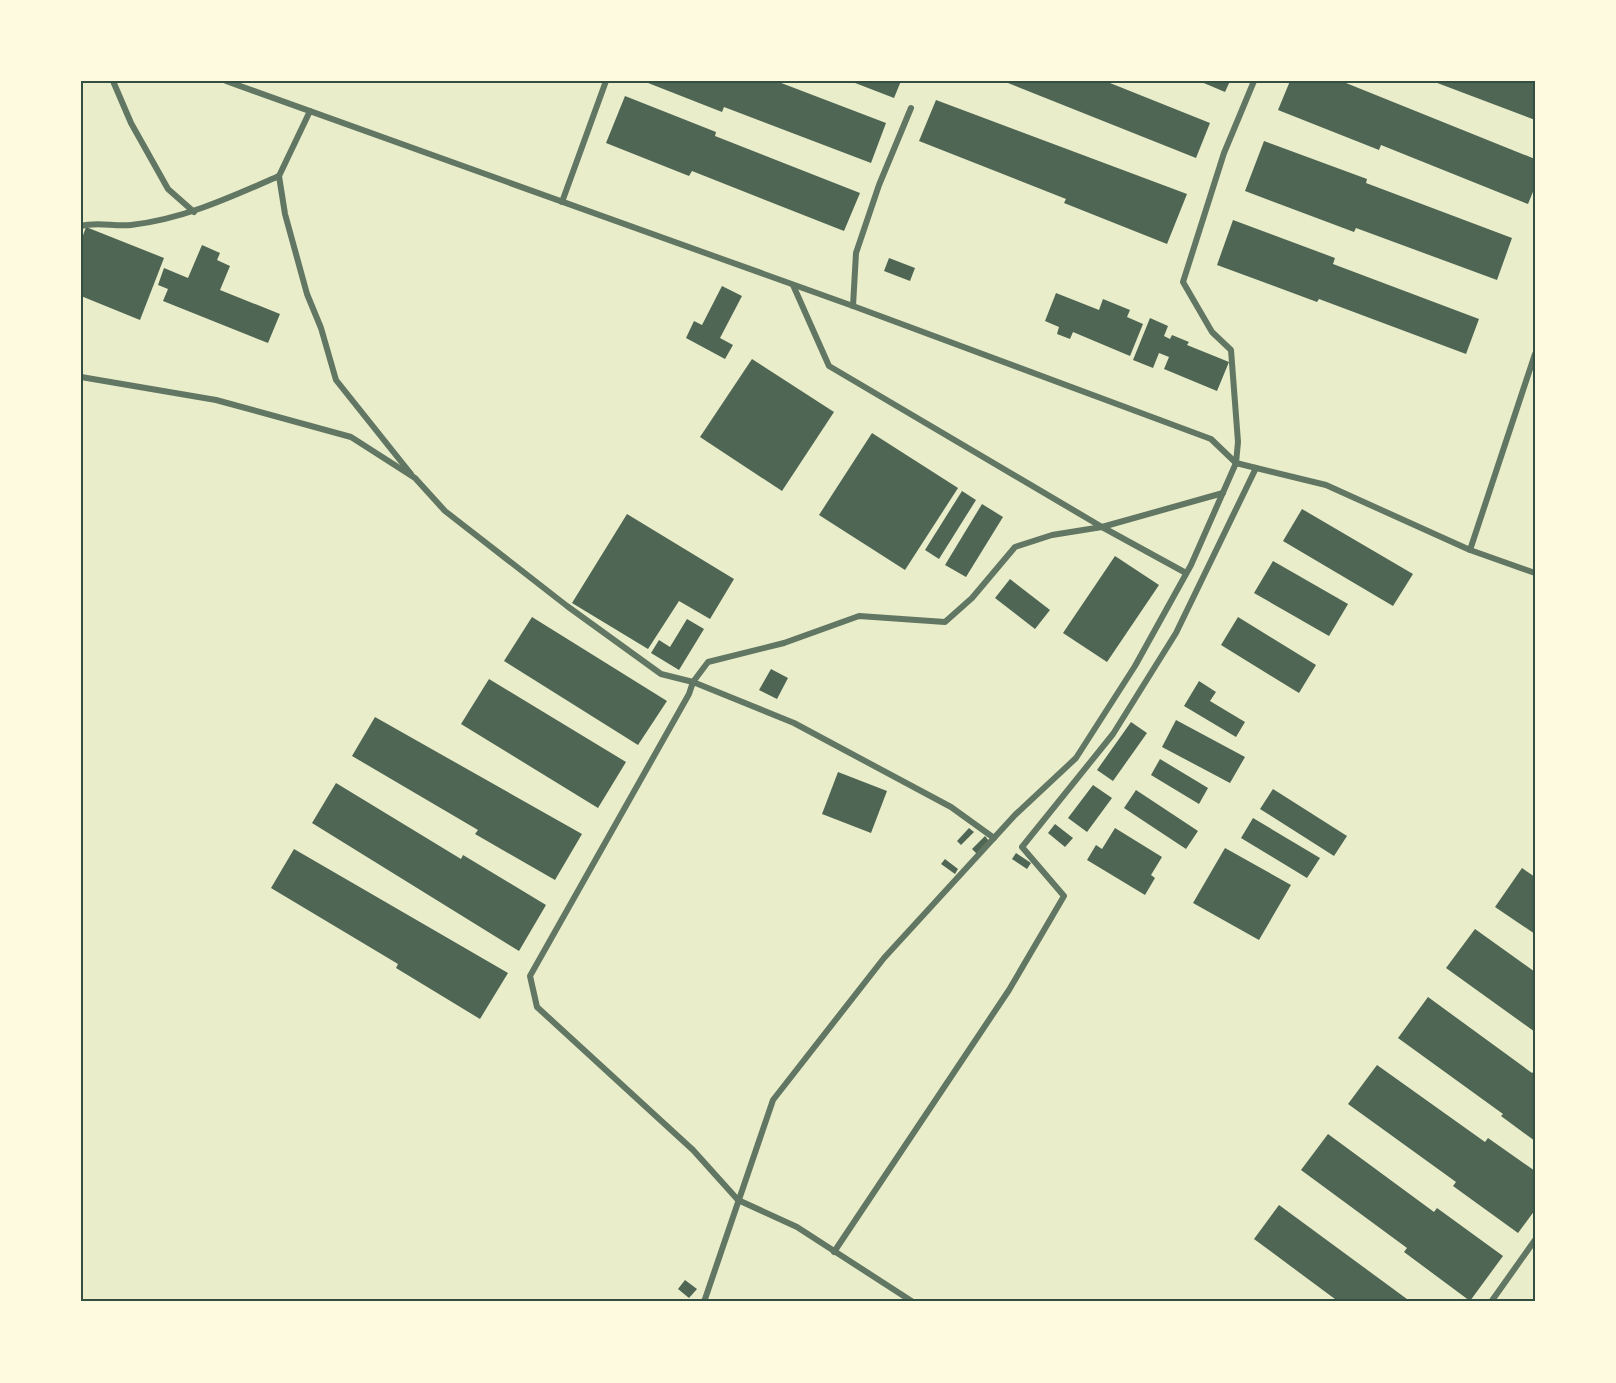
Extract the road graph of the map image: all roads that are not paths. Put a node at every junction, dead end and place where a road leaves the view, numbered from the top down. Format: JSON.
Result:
{"nodes":[{"id":1,"x":113,"y":81,"type":"edge"},
{"id":2,"x":226,"y":81,"type":"edge"},
{"id":3,"x":606,"y":81,"type":"edge"},
{"id":4,"x":1254,"y":81,"type":"edge"},
{"id":5,"x":911,"y":108,"type":"dead end"},
{"id":6,"x":310,"y":111,"type":"junction"},
{"id":7,"x":279,"y":176,"type":"junction"},
{"id":8,"x":562,"y":202,"type":"junction"},
{"id":9,"x":194,"y":212,"type":"junction"},
{"id":10,"x":81,"y":226,"type":"edge"},
{"id":11,"x":793,"y":285,"type":"junction"},
{"id":12,"x":853,"y":306,"type":"junction"},
{"id":13,"x":1535,"y":354,"type":"edge"},
{"id":14,"x":81,"y":377,"type":"edge"},
{"id":15,"x":1236,"y":464,"type":"junction"},
{"id":16,"x":1256,"y":468,"type":"junction"},
{"id":17,"x":415,"y":478,"type":"junction"},
{"id":18,"x":1223,"y":493,"type":"junction"},
{"id":19,"x":1102,"y":527,"type":"junction"},
{"id":20,"x":1470,"y":550,"type":"junction"},
{"id":21,"x":1186,"y":573,"type":"junction"},
{"id":22,"x":1535,"y":573,"type":"edge"},
{"id":23,"x":693,"y":682,"type":"junction"},
{"id":24,"x":994,"y":838,"type":"junction"},
{"id":25,"x":738,"y":1200,"type":"junction"},
{"id":26,"x":1535,"y":1240,"type":"edge"},
{"id":27,"x":834,"y":1252,"type":"junction"},
{"id":28,"x":704,"y":1302,"type":"edge"},
{"id":29,"x":913,"y":1302,"type":"edge"},
{"id":30,"x":1491,"y":1302,"type":"edge"}],
"edges":[{"from":1,"to":9,"type":"street"},
{"from":2,"to":6,"type":"street"},
{"from":3,"to":8,"type":"street"},
{"from":4,"to":15,"type":"street"},
{"from":5,"to":12,"type":"street"},
{"from":6,"to":7,"type":"street"},
{"from":6,"to":8,"type":"street"},
{"from":7,"to":9,"type":"street"},
{"from":7,"to":17,"type":"street"},
{"from":8,"to":11,"type":"street"},
{"from":9,"to":10,"type":"street"},
{"from":11,"to":12,"type":"street"},
{"from":11,"to":19,"type":"street"},
{"from":12,"to":15,"type":"street"},
{"from":13,"to":20,"type":"street"},
{"from":14,"to":17,"type":"street"},
{"from":15,"to":16,"type":"street"},
{"from":15,"to":18,"type":"street"},
{"from":16,"to":20,"type":"street"},
{"from":16,"to":27,"type":"street"},
{"from":17,"to":23,"type":"street"},
{"from":18,"to":19,"type":"street"},
{"from":18,"to":21,"type":"street"},
{"from":19,"to":21,"type":"street"},
{"from":19,"to":23,"type":"street"},
{"from":20,"to":22,"type":"street"},
{"from":21,"to":24,"type":"street"},
{"from":23,"to":24,"type":"street"},
{"from":23,"to":25,"type":"street"},
{"from":24,"to":25,"type":"street"},
{"from":25,"to":27,"type":"street"},
{"from":25,"to":28,"type":"street"},
{"from":26,"to":30,"type":"street"},
{"from":27,"to":29,"type":"street"}]}
